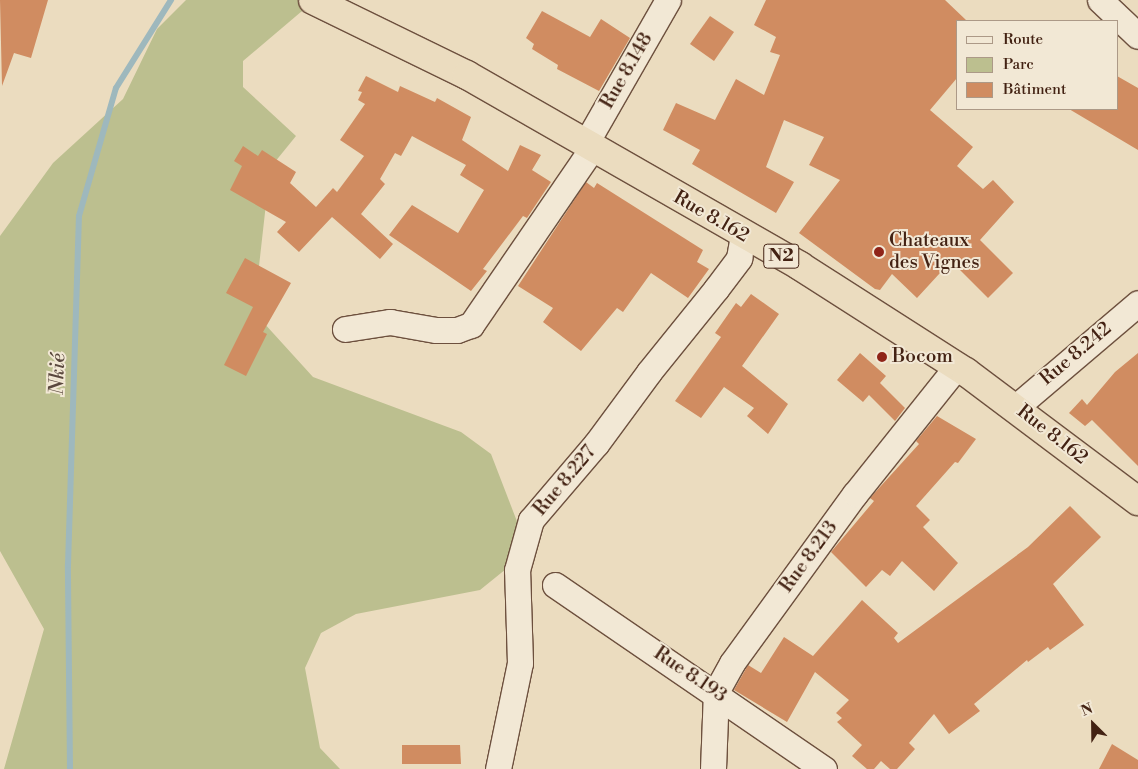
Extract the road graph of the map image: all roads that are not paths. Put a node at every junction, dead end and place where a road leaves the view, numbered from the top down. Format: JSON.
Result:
{"nodes":[{"id":1,"x":313,"y":0,"type":"edge"},
{"id":2,"x":1100,"y":0,"type":"edge"},
{"id":3,"x":659,"y":4,"type":"edge"},
{"id":4,"x":1138,"y":36,"type":"edge"},
{"id":5,"x":590,"y":145,"type":"junction"},
{"id":6,"x":743,"y":236,"type":"junction"},
{"id":7,"x":1138,"y":302,"type":"edge"},
{"id":8,"x":345,"y":329,"type":"dead end"},
{"id":9,"x":957,"y":366,"type":"junction"},
{"id":10,"x":1016,"y":407,"type":"junction"},
{"id":11,"x":1138,"y":501,"type":"edge"},
{"id":12,"x":554,"y":585,"type":"dead end"},
{"id":13,"x":716,"y":692,"type":"junction"},
{"id":14,"x":498,"y":769,"type":"edge"},
{"id":15,"x":713,"y":769,"type":"edge"},
{"id":16,"x":824,"y":769,"type":"edge"}],
"edges":[{"from":1,"to":5,"type":"highway","name":"Rue 8.162","number":"N2"},
{"from":2,"to":4,"type":"street"},
{"from":3,"to":5,"type":"street","name":"Rue 8.148"},
{"from":5,"to":6,"type":"highway","name":"Rue 8.162","number":"N2"},
{"from":5,"to":8,"type":"street","name":"Rue 8.148"},
{"from":6,"to":9,"type":"highway","name":"Rue 8.162","number":"N2"},
{"from":6,"to":14,"type":"street","name":"Rue 8.227"},
{"from":7,"to":10,"type":"street","name":"Rue 8.242"},
{"from":9,"to":10,"type":"highway","name":"Rue 8.162","number":"N2"},
{"from":9,"to":13,"type":"street","name":"Rue 8.213"},
{"from":10,"to":11,"type":"highway","name":"Rue 8.162","number":"N2"},
{"from":12,"to":13,"type":"street","name":"Rue 8.193"},
{"from":13,"to":15,"type":"street","name":"Rue 8.213"},
{"from":13,"to":16,"type":"street","name":"Rue 8.193"}]}
